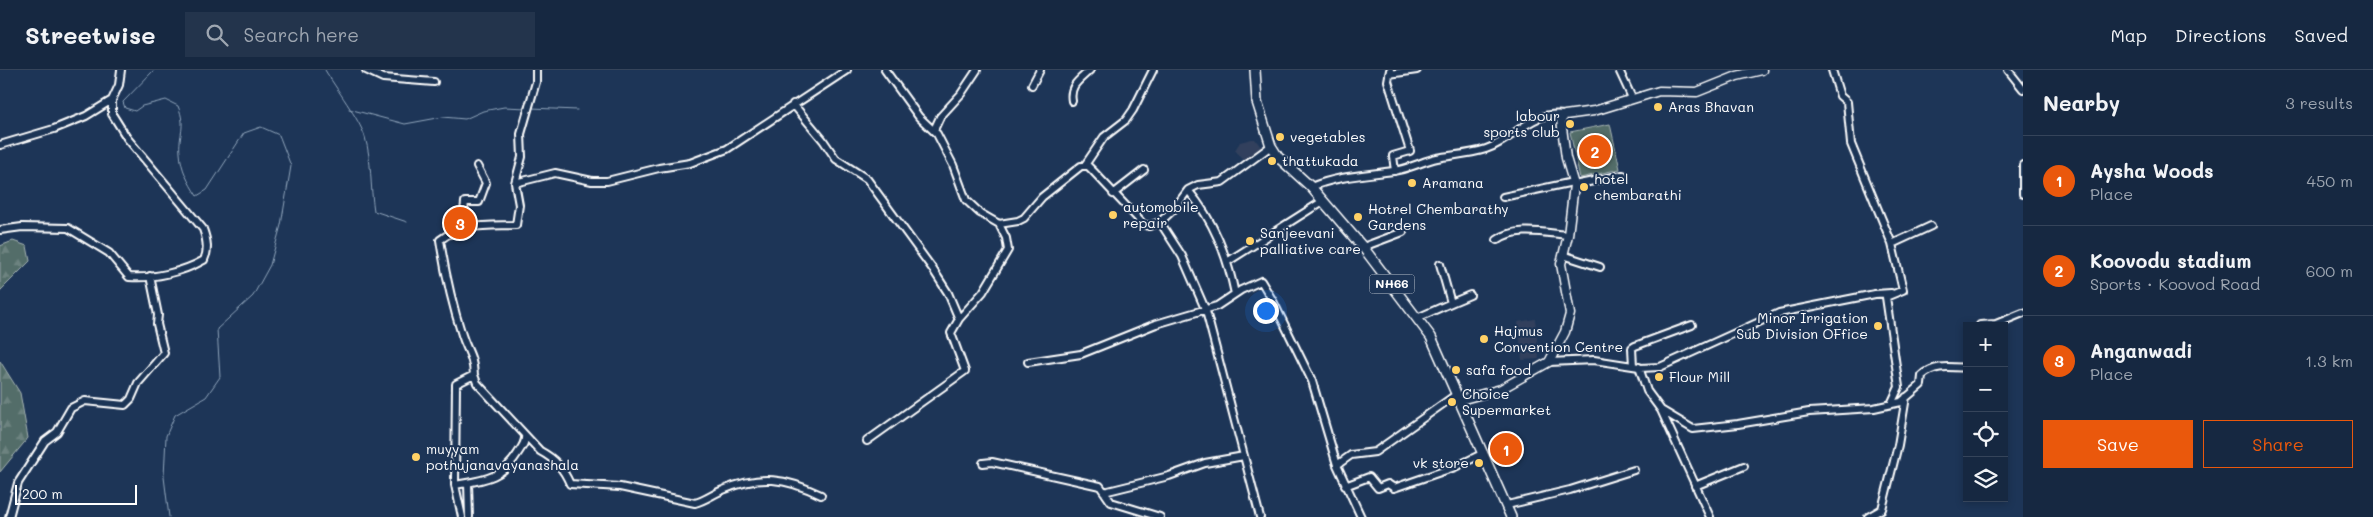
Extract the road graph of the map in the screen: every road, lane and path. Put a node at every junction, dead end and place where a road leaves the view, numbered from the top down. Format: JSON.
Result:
{"nodes":[{"id":1,"x":121,"y":70,"type":"edge"},
{"id":2,"x":366,"y":70,"type":"edge"},
{"id":3,"x":536,"y":70,"type":"edge"},
{"id":4,"x":847,"y":70,"type":"edge"},
{"id":5,"x":884,"y":70,"type":"edge"},
{"id":6,"x":977,"y":70,"type":"edge"},
{"id":7,"x":1040,"y":70,"type":"edge"},
{"id":8,"x":1090,"y":70,"type":"edge"},
{"id":9,"x":1153,"y":70,"type":"edge"},
{"id":10,"x":1255,"y":70,"type":"edge"},
{"id":11,"x":1416,"y":70,"type":"edge"},
{"id":12,"x":1619,"y":70,"type":"edge"},
{"id":13,"x":1762,"y":70,"type":"edge"},
{"id":14,"x":1832,"y":70,"type":"edge"},
{"id":15,"x":2008,"y":70,"type":"edge"},
{"id":16,"x":1390,"y":72,"type":"edge"},
{"id":17,"x":434,"y":82,"type":"dead end"},
{"id":18,"x":1032,"y":85,"type":"dead end"},
{"id":19,"x":2023,"y":89,"type":"edge"},
{"id":20,"x":1632,"y":98,"type":"junction"},
{"id":21,"x":112,"y":100,"type":"junction"},
{"id":22,"x":1072,"y":101,"type":"dead end"},
{"id":23,"x":793,"y":104,"type":"junction"},
{"id":24,"x":1565,"y":115,"type":"junction"},
{"id":25,"x":934,"y":130,"type":"junction"},
{"id":26,"x":0,"y":145,"type":"edge"},
{"id":27,"x":1271,"y":146,"type":"junction"},
{"id":28,"x":2023,"y":165,"type":"edge"},
{"id":29,"x":477,"y":166,"type":"dead end"},
{"id":30,"x":1085,"y":166,"type":"junction"},
{"id":31,"x":1144,"y":170,"type":"dead end"},
{"id":32,"x":1396,"y":171,"type":"junction"},
{"id":33,"x":1623,"y":174,"type":"dead end"},
{"id":34,"x":515,"y":184,"type":"junction"},
{"id":35,"x":1574,"y":184,"type":"junction"},
{"id":36,"x":1310,"y":187,"type":"junction"},
{"id":37,"x":1188,"y":190,"type":"junction"},
{"id":38,"x":1113,"y":194,"type":"junction"},
{"id":39,"x":2023,"y":194,"type":"edge"},
{"id":40,"x":1503,"y":197,"type":"dead end"},
{"id":41,"x":1323,"y":201,"type":"junction"},
{"id":42,"x":1160,"y":222,"type":"junction"},
{"id":43,"x":999,"y":224,"type":"junction"},
{"id":44,"x":1931,"y":226,"type":"dead end"},
{"id":45,"x":464,"y":229,"type":"junction"},
{"id":46,"x":0,"y":230,"type":"edge"},
{"id":47,"x":1403,"y":232,"type":"dead end"},
{"id":48,"x":1568,"y":235,"type":"junction"},
{"id":49,"x":1496,"y":240,"type":"dead end"},
{"id":50,"x":1892,"y":244,"type":"junction"},
{"id":51,"x":1363,"y":247,"type":"junction"},
{"id":52,"x":1563,"y":255,"type":"junction"},
{"id":53,"x":1227,"y":262,"type":"junction"},
{"id":54,"x":1440,"y":264,"type":"dead end"},
{"id":55,"x":1600,"y":268,"type":"dead end"},
{"id":56,"x":150,"y":276,"type":"junction"},
{"id":57,"x":1893,"y":293,"type":"junction"},
{"id":58,"x":1235,"y":294,"type":"junction"},
{"id":59,"x":1470,"y":295,"type":"dead end"},
{"id":60,"x":1451,"y":303,"type":"junction"},
{"id":61,"x":1205,"y":310,"type":"junction"},
{"id":62,"x":2023,"y":313,"type":"edge"},
{"id":63,"x":1417,"y":318,"type":"junction"},
{"id":64,"x":960,"y":319,"type":"junction"},
{"id":65,"x":2003,"y":322,"type":"edge"},
{"id":66,"x":1692,"y":325,"type":"dead end"},
{"id":67,"x":1028,"y":362,"type":"dead end"},
{"id":68,"x":1549,"y":362,"type":"junction"},
{"id":69,"x":1636,"y":367,"type":"junction"},
{"id":70,"x":1963,"y":368,"type":"edge"},
{"id":71,"x":474,"y":375,"type":"junction"},
{"id":72,"x":1899,"y":387,"type":"junction"},
{"id":73,"x":1459,"y":397,"type":"junction"},
{"id":74,"x":1905,"y":398,"type":"junction"},
{"id":75,"x":1891,"y":404,"type":"junction"},
{"id":76,"x":1661,"y":410,"type":"junction"},
{"id":77,"x":525,"y":435,"type":"junction"},
{"id":78,"x":867,"y":440,"type":"dead end"},
{"id":79,"x":1484,"y":453,"type":"junction"},
{"id":80,"x":1244,"y":456,"type":"junction"},
{"id":81,"x":983,"y":463,"type":"dead end"},
{"id":82,"x":1337,"y":465,"type":"junction"},
{"id":83,"x":1744,"y":466,"type":"dead end"},
{"id":84,"x":1634,"y":470,"type":"dead end"},
{"id":85,"x":468,"y":483,"type":"junction"},
{"id":86,"x":455,"y":485,"type":"junction"},
{"id":87,"x":1345,"y":486,"type":"junction"},
{"id":88,"x":1695,"y":486,"type":"junction"},
{"id":89,"x":1104,"y":492,"type":"junction"},
{"id":90,"x":821,"y":495,"type":"dead end"},
{"id":91,"x":1507,"y":505,"type":"junction"},
{"id":92,"x":9,"y":517,"type":"edge"},
{"id":93,"x":462,"y":517,"type":"edge"},
{"id":94,"x":469,"y":517,"type":"edge"},
{"id":95,"x":1160,"y":517,"type":"edge"},
{"id":96,"x":1260,"y":517,"type":"edge"},
{"id":97,"x":1361,"y":517,"type":"edge"},
{"id":98,"x":1511,"y":517,"type":"edge"},
{"id":99,"x":1710,"y":517,"type":"edge"},
{"id":100,"x":1868,"y":517,"type":"edge"}],
"edges":[{"from":1,"to":21,"type":"street"},
{"from":2,"to":17,"type":"street"},
{"from":3,"to":34,"type":"street"},
{"from":4,"to":23,"type":"street"},
{"from":5,"to":25,"type":"street"},
{"from":6,"to":25,"type":"street"},
{"from":7,"to":18,"type":"street"},
{"from":8,"to":22,"type":"street"},
{"from":9,"to":30,"type":"street"},
{"from":10,"to":27,"type":"highway","number":"NH66"},
{"from":11,"to":16,"type":"street"},
{"from":12,"to":20,"type":"street"},
{"from":13,"to":20,"type":"main road"},
{"from":14,"to":50,"type":"street"},
{"from":15,"to":19,"type":"street"},
{"from":16,"to":32,"type":"street"},
{"from":20,"to":24,"type":"main road"},
{"from":21,"to":26,"type":"street"},
{"from":21,"to":56,"type":"street"},
{"from":23,"to":34,"type":"street"},
{"from":23,"to":64,"type":"street"},
{"from":24,"to":32,"type":"street"},
{"from":24,"to":35,"type":"main road"},
{"from":25,"to":43,"type":"street"},
{"from":27,"to":36,"type":"highway","number":"NH66"},
{"from":27,"to":37,"type":"street"},
{"from":28,"to":39,"type":"street"},
{"from":29,"to":45,"type":"street"},
{"from":30,"to":38,"type":"street"},
{"from":30,"to":43,"type":"street"},
{"from":31,"to":38,"type":"street"},
{"from":32,"to":36,"type":"street"},
{"from":33,"to":35,"type":"street"},
{"from":34,"to":45,"type":"street"},
{"from":35,"to":40,"type":"street"},
{"from":35,"to":48,"type":"main road"},
{"from":36,"to":41,"type":"highway","number":"NH66"},
{"from":37,"to":42,"type":"street"},
{"from":37,"to":53,"type":"street"},
{"from":38,"to":42,"type":"street"},
{"from":41,"to":51,"type":"highway","number":"NH66"},
{"from":41,"to":53,"type":"street"},
{"from":42,"to":61,"type":"street"},
{"from":43,"to":64,"type":"street"},
{"from":44,"to":50,"type":"street"},
{"from":45,"to":71,"type":"street"},
{"from":46,"to":56,"type":"street"},
{"from":47,"to":51,"type":"street"},
{"from":48,"to":49,"type":"street"},
{"from":48,"to":52,"type":"main road"},
{"from":50,"to":57,"type":"street"},
{"from":51,"to":63,"type":"highway","number":"NH66"},
{"from":52,"to":55,"type":"street"},
{"from":52,"to":68,"type":"main road"},
{"from":53,"to":58,"type":"street"},
{"from":54,"to":60,"type":"street"},
{"from":56,"to":92,"type":"street"},
{"from":57,"to":69,"type":"street"},
{"from":57,"to":72,"type":"street"},
{"from":58,"to":61,"type":"street"},
{"from":58,"to":82,"type":"street"},
{"from":59,"to":60,"type":"street"},
{"from":60,"to":63,"type":"street"},
{"from":61,"to":67,"type":"street"},
{"from":61,"to":80,"type":"street"},
{"from":62,"to":65,"type":"street"},
{"from":63,"to":73,"type":"highway","number":"NH66"},
{"from":64,"to":78,"type":"street"},
{"from":66,"to":69,"type":"street"},
{"from":68,"to":69,"type":"street"},
{"from":68,"to":73,"type":"main road"},
{"from":69,"to":76,"type":"street"},
{"from":70,"to":74,"type":"street"},
{"from":71,"to":77,"type":"street"},
{"from":71,"to":86,"type":"street"},
{"from":72,"to":74,"type":"street"},
{"from":72,"to":75,"type":"street"},
{"from":73,"to":79,"type":"highway","number":"NH66"},
{"from":73,"to":82,"type":"street"},
{"from":74,"to":75,"type":"street"},
{"from":74,"to":100,"type":"street"},
{"from":75,"to":76,"type":"street"},
{"from":76,"to":88,"type":"street"},
{"from":77,"to":85,"type":"street"},
{"from":77,"to":90,"type":"street"},
{"from":79,"to":87,"type":"street"},
{"from":79,"to":91,"type":"highway","number":"NH66"},
{"from":80,"to":89,"type":"street"},
{"from":80,"to":96,"type":"street"},
{"from":81,"to":89,"type":"street"},
{"from":82,"to":87,"type":"street"},
{"from":83,"to":88,"type":"street"},
{"from":84,"to":91,"type":"street"},
{"from":85,"to":86,"type":"street"},
{"from":85,"to":94,"type":"street"},
{"from":86,"to":93,"type":"street"},
{"from":87,"to":97,"type":"street"},
{"from":88,"to":99,"type":"street"},
{"from":89,"to":95,"type":"street"},
{"from":91,"to":98,"type":"highway","number":"NH66"}]}
